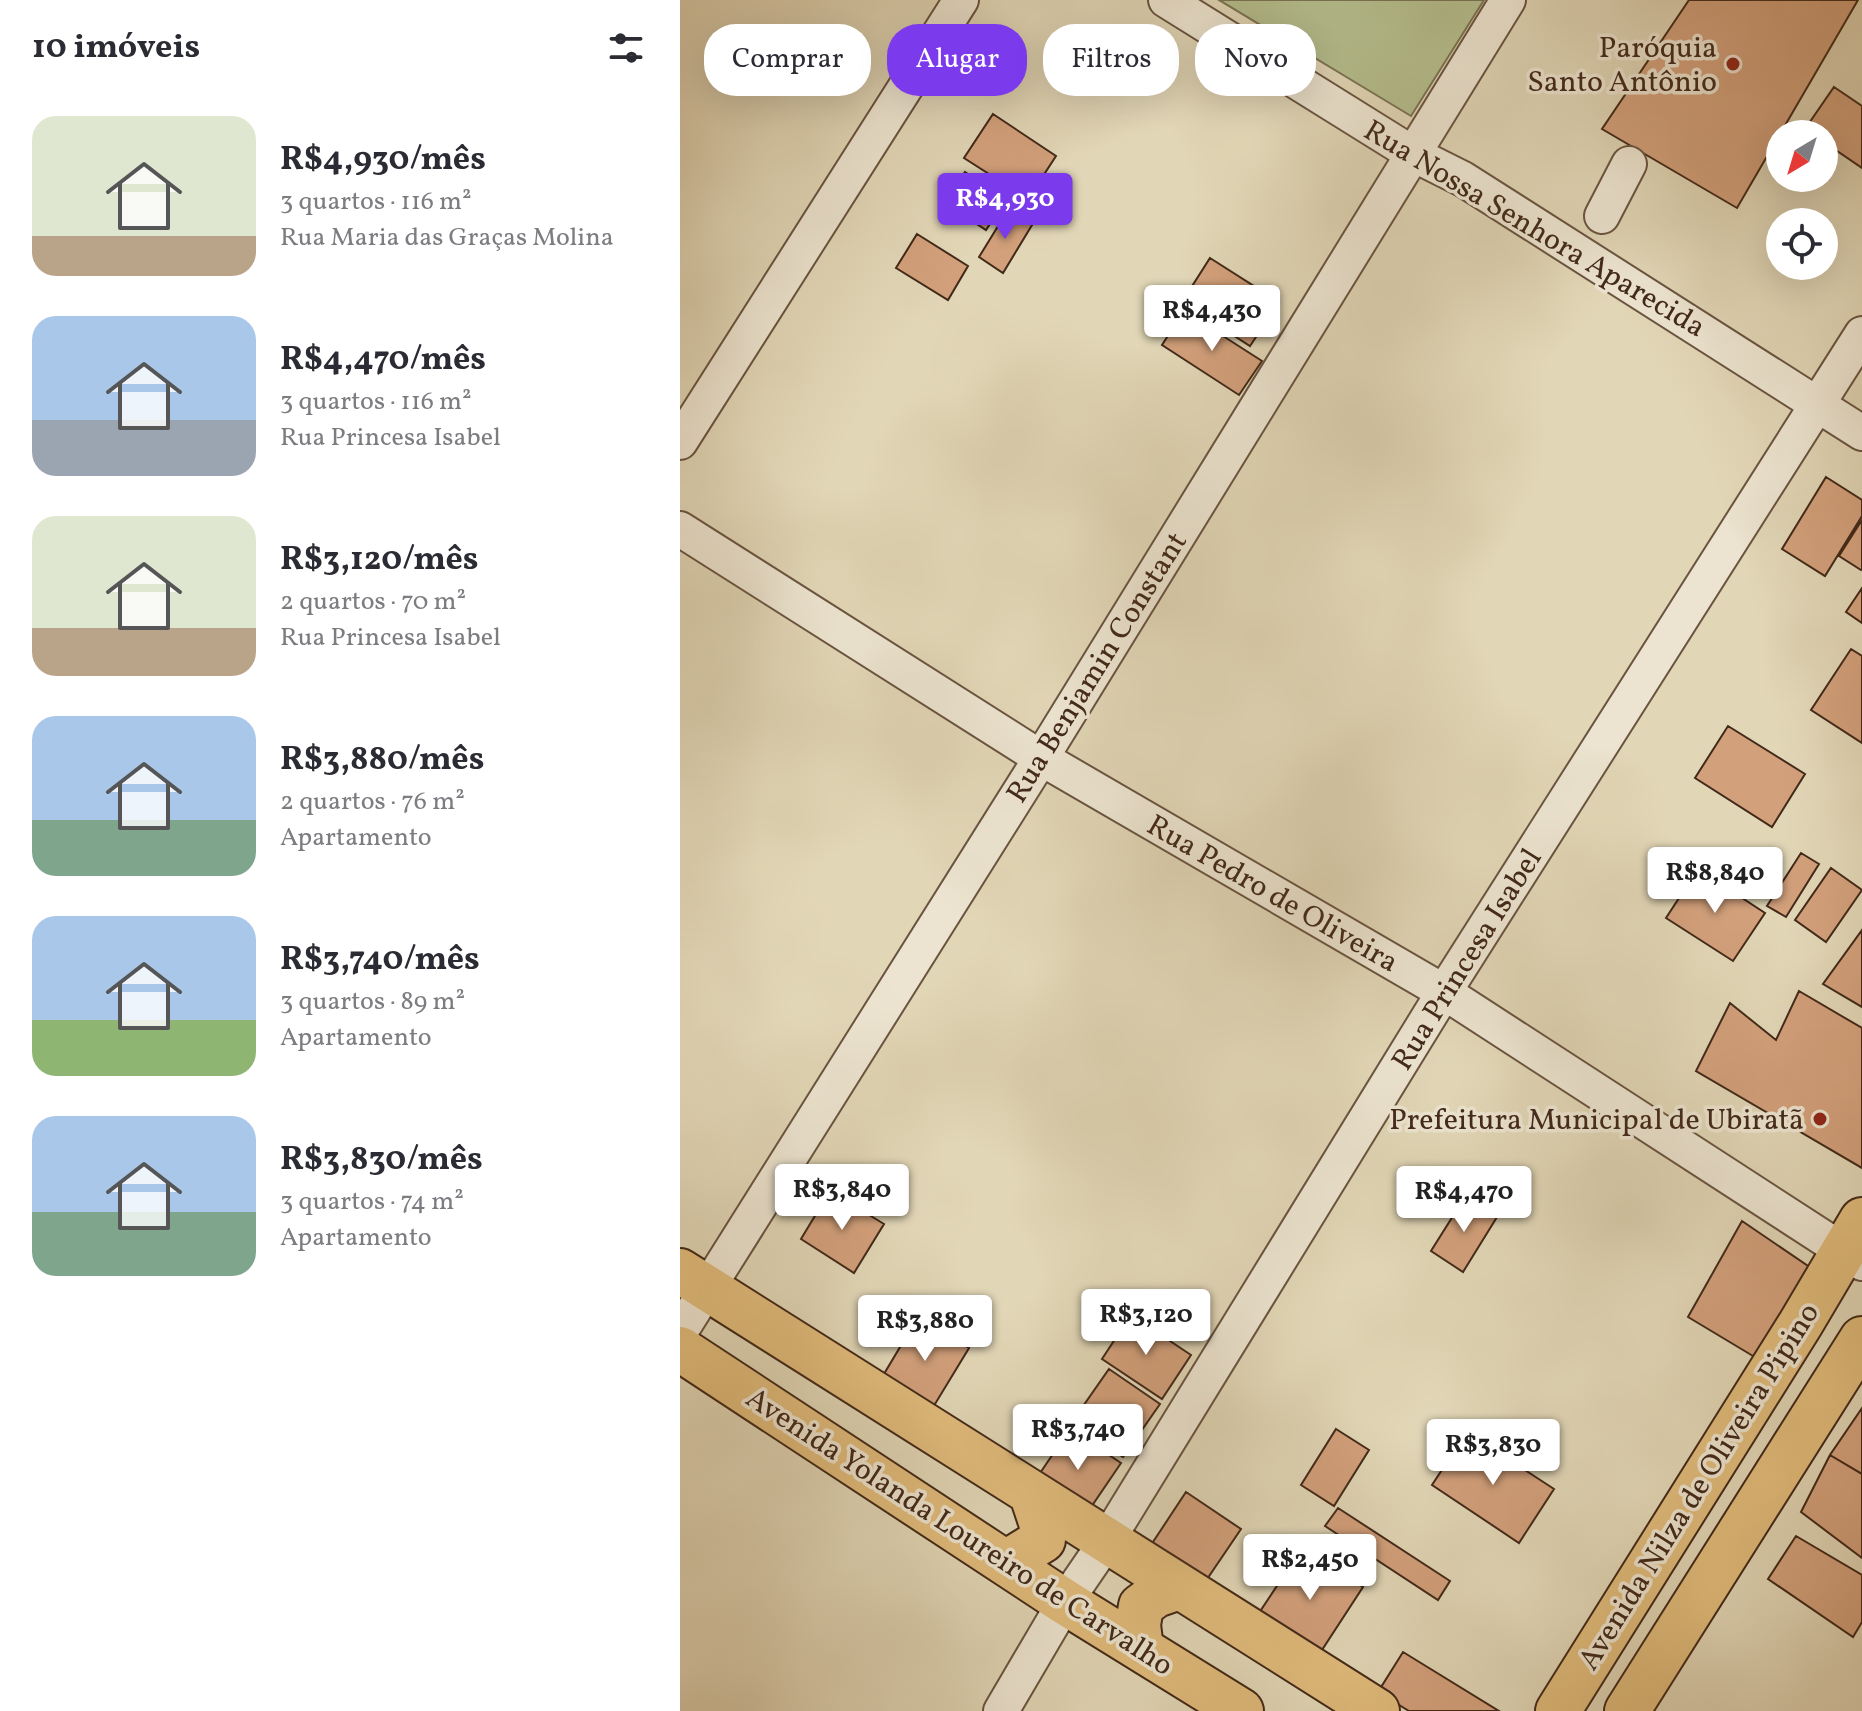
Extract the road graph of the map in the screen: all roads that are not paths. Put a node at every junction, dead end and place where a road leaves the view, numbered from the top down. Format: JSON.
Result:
{"nodes":[{"id":1,"x":961,"y":0,"type":"edge"},
{"id":2,"x":1166,"y":0,"type":"edge"},
{"id":3,"x":1508,"y":0,"type":"edge"},
{"id":4,"x":1413,"y":154,"type":"junction"},
{"id":5,"x":1629,"y":164,"type":"dead end"},
{"id":6,"x":1602,"y":216,"type":"dead end"},
{"id":7,"x":1862,"y":334,"type":"edge"},
{"id":8,"x":1819,"y":405,"type":"junction"},
{"id":9,"x":1862,"y":433,"type":"edge"},
{"id":10,"x":680,"y":442,"type":"edge"},
{"id":11,"x":680,"y":529,"type":"edge"},
{"id":12,"x":1041,"y":758,"type":"junction"},
{"id":13,"x":1444,"y":992,"type":"junction"},
{"id":14,"x":1856,"y":1244,"type":"edge"},
{"id":15,"x":693,"y":1280,"type":"edge"},
{"id":16,"x":680,"y":1332,"type":"edge"},
{"id":17,"x":780,"y":1335,"type":"junction"},
{"id":18,"x":1789,"y":1341,"type":"junction"},
{"id":19,"x":680,"y":1349,"type":"edge"},
{"id":20,"x":1851,"y":1356,"type":"edge"},
{"id":21,"x":739,"y":1388,"type":"junction"},
{"id":22,"x":1032,"y":1495,"type":"junction"},
{"id":23,"x":1106,"y":1542,"type":"junction"},
{"id":24,"x":1006,"y":1563,"type":"junction"},
{"id":25,"x":1179,"y":1587,"type":"junction"},
{"id":26,"x":1065,"y":1602,"type":"junction"},
{"id":27,"x":1141,"y":1649,"type":"junction"},
{"id":28,"x":1560,"y":1710,"type":"edge"},
{"id":29,"x":1001,"y":1711,"type":"edge"},
{"id":30,"x":1241,"y":1711,"type":"edge"},
{"id":31,"x":1377,"y":1711,"type":"edge"},
{"id":32,"x":1627,"y":1711,"type":"edge"}],
"edges":[{"from":1,"to":10,"type":"street"},
{"from":2,"to":4,"type":"street","name":"Rua Nossa Senhora Aparecida"},
{"from":3,"to":4,"type":"street","name":"Rua Benjamin Constant"},
{"from":4,"to":8,"type":"street","name":"Rua Nossa Senhora Aparecida"},
{"from":4,"to":12,"type":"street","name":"Rua Benjamin Constant"},
{"from":5,"to":6,"type":"street"},
{"from":7,"to":8,"type":"street","name":"Rua Princesa Isabel"},
{"from":8,"to":9,"type":"street","name":"Rua Nossa Senhora Aparecida"},
{"from":8,"to":13,"type":"street","name":"Rua Princesa Isabel"},
{"from":11,"to":12,"type":"street","name":"Rua Pedro de Oliveira"},
{"from":12,"to":13,"type":"street","name":"Rua Pedro de Oliveira"},
{"from":12,"to":15,"type":"street","name":"Rua Benjamin Constant"},
{"from":13,"to":14,"type":"street","name":"Rua Pedro de Oliveira"},
{"from":13,"to":23,"type":"street","name":"Rua Princesa Isabel"},
{"from":14,"to":18,"type":"main road","name":"Avenida Nilza de Oliveira Pipino"},
{"from":15,"to":16,"type":"street","name":"Rua Benjamin Constant"},
{"from":15,"to":17,"type":"main road"},
{"from":17,"to":21,"type":"main road"},
{"from":17,"to":22,"type":"main road"},
{"from":18,"to":20,"type":"main road"},
{"from":18,"to":28,"type":"main road","name":"Avenida Nilza de Oliveira Pipino"},
{"from":19,"to":21,"type":"main road","name":"Avenida Yolanda Loureiro de Carvalho"},
{"from":20,"to":32,"type":"main road","name":"Avenida Nilza de Oliveira Pipino"},
{"from":21,"to":24,"type":"main road","name":"Avenida Yolanda Loureiro de Carvalho"},
{"from":22,"to":23,"type":"main road"},
{"from":22,"to":24,"type":"main road"},
{"from":23,"to":25,"type":"main road"},
{"from":23,"to":26,"type":"street","name":"Rua Princesa Isabel"},
{"from":24,"to":26,"type":"main road","name":"Avenida Yolanda Loureiro de Carvalho"},
{"from":25,"to":27,"type":"main road"},
{"from":25,"to":31,"type":"main road"},
{"from":26,"to":27,"type":"main road","name":"Avenida Yolanda Loureiro de Carvalho"},
{"from":26,"to":29,"type":"street","name":"Rua Princesa Isabel"},
{"from":27,"to":30,"type":"main road","name":"Avenida Yolanda Loureiro de Carvalho"}]}
